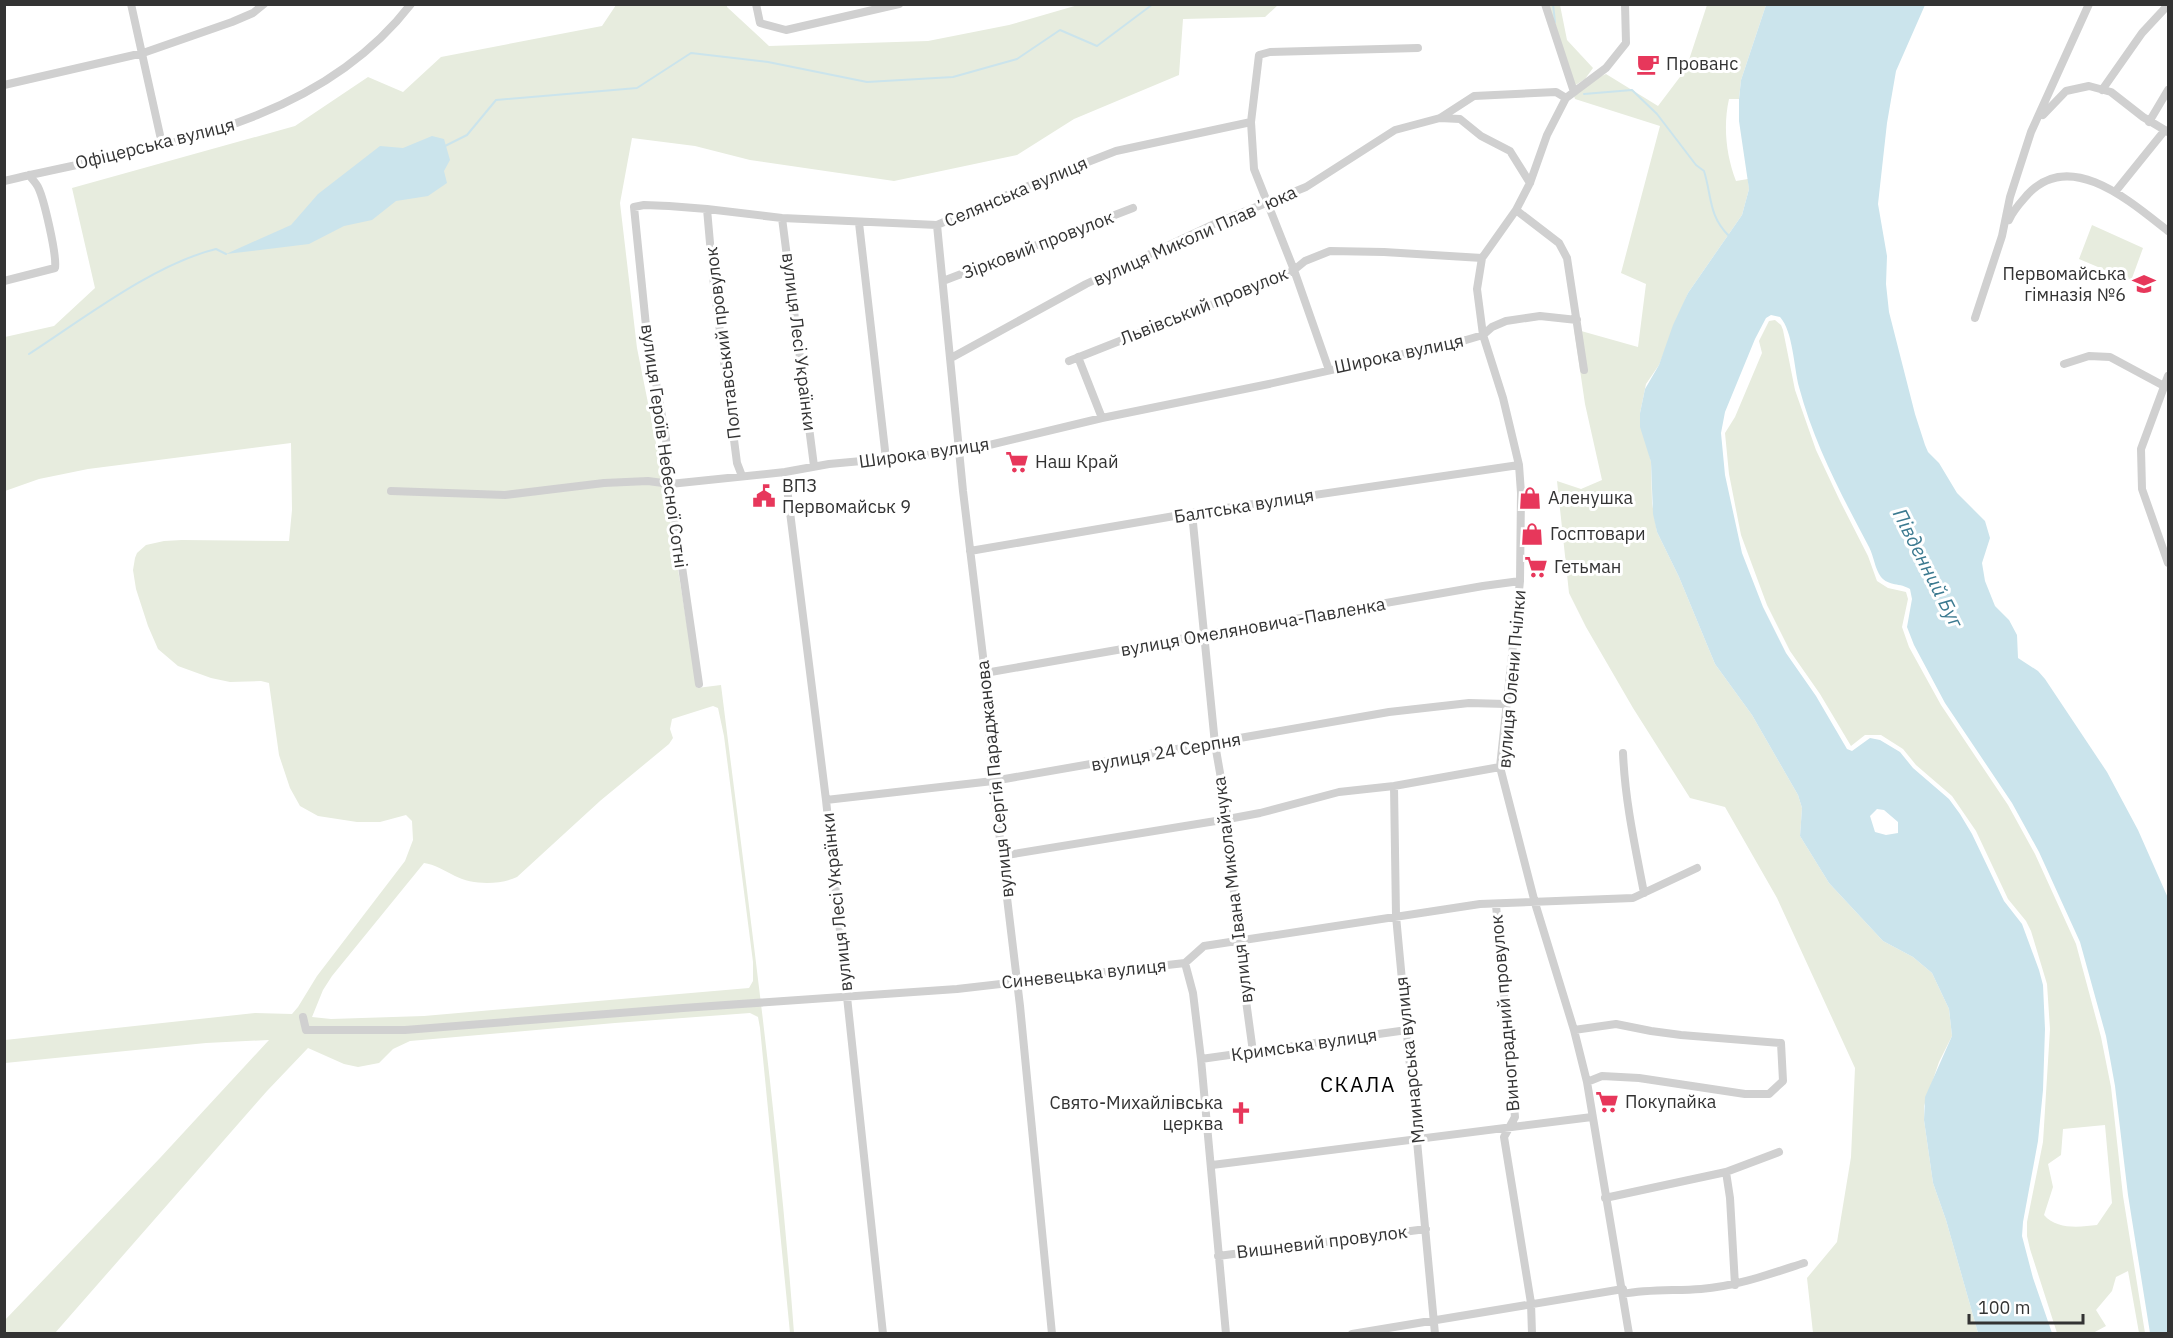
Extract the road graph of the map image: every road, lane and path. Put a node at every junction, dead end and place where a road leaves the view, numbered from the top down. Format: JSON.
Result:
{"nodes":[{"id":1,"x":130,"y":4,"type":"edge"},
{"id":2,"x":264,"y":4,"type":"edge"},
{"id":3,"x":411,"y":4,"type":"edge"},
{"id":4,"x":756,"y":4,"type":"edge"},
{"id":5,"x":899,"y":4,"type":"edge"},
{"id":6,"x":1545,"y":4,"type":"edge"},
{"id":7,"x":1625,"y":4,"type":"edge"},
{"id":8,"x":2089,"y":4,"type":"edge"},
{"id":9,"x":2164,"y":5,"type":"edge"},
{"id":10,"x":1418,"y":48,"type":"dead end"},
{"id":11,"x":143,"y":53,"type":"junction"},
{"id":12,"x":4,"y":85,"type":"edge"},
{"id":13,"x":2102,"y":90,"type":"junction"},
{"id":14,"x":2169,"y":90,"type":"edge"},
{"id":15,"x":1574,"y":92,"type":"junction"},
{"id":16,"x":1566,"y":98,"type":"junction"},
{"id":17,"x":1440,"y":118,"type":"junction"},
{"id":18,"x":1251,"y":122,"type":"junction"},
{"id":19,"x":2149,"y":122,"type":"junction"},
{"id":20,"x":2167,"y":131,"type":"edge"},
{"id":21,"x":2031,"y":132,"type":"junction"},
{"id":22,"x":162,"y":144,"type":"junction"},
{"id":23,"x":29,"y":175,"type":"junction"},
{"id":24,"x":4,"y":181,"type":"edge"},
{"id":25,"x":1530,"y":183,"type":"junction"},
{"id":26,"x":2115,"y":192,"type":"junction"},
{"id":27,"x":1267,"y":203,"type":"junction"},
{"id":28,"x":634,"y":207,"type":"joint"},
{"id":29,"x":1133,"y":208,"type":"dead end"},
{"id":30,"x":708,"y":209,"type":"junction"},
{"id":31,"x":1516,"y":210,"type":"junction"},
{"id":32,"x":782,"y":218,"type":"junction"},
{"id":33,"x":859,"y":223,"type":"junction"},
{"id":34,"x":937,"y":225,"type":"junction"},
{"id":35,"x":2169,"y":231,"type":"edge"},
{"id":36,"x":2002,"y":236,"type":"junction"},
{"id":37,"x":1482,"y":258,"type":"junction"},
{"id":38,"x":1294,"y":270,"type":"junction"},
{"id":39,"x":4,"y":281,"type":"edge"},
{"id":40,"x":944,"y":281,"type":"junction"},
{"id":41,"x":1975,"y":318,"type":"dead end"},
{"id":42,"x":1577,"y":320,"type":"junction"},
{"id":43,"x":1483,"y":335,"type":"junction"},
{"id":44,"x":951,"y":358,"type":"junction"},
{"id":45,"x":2064,"y":364,"type":"dead end"},
{"id":46,"x":1329,"y":370,"type":"junction"},
{"id":47,"x":1584,"y":370,"type":"dead end"},
{"id":48,"x":2169,"y":376,"type":"edge"},
{"id":49,"x":2164,"y":386,"type":"junction"},
{"id":50,"x":1102,"y":418,"type":"junction"},
{"id":51,"x":960,"y":452,"type":"junction"},
{"id":52,"x":886,"y":459,"type":"junction"},
{"id":53,"x":1519,"y":465,"type":"junction"},
{"id":54,"x":814,"y":466,"type":"junction"},
{"id":55,"x":785,"y":472,"type":"junction"},
{"id":56,"x":742,"y":476,"type":"junction"},
{"id":57,"x":670,"y":484,"type":"junction"},
{"id":58,"x":391,"y":491,"type":"dead end"},
{"id":59,"x":1192,"y":513,"type":"junction"},
{"id":60,"x":970,"y":551,"type":"junction"},
{"id":61,"x":2169,"y":563,"type":"edge"},
{"id":62,"x":1520,"y":581,"type":"junction"},
{"id":63,"x":1204,"y":636,"type":"junction"},
{"id":64,"x":985,"y":673,"type":"junction"},
{"id":65,"x":699,"y":684,"type":"dead end"},
{"id":66,"x":1506,"y":704,"type":"junction"},
{"id":67,"x":1215,"y":744,"type":"junction"},
{"id":68,"x":1623,"y":753,"type":"dead end"},
{"id":69,"x":1500,"y":767,"type":"junction"},
{"id":70,"x":993,"y":781,"type":"junction"},
{"id":71,"x":1394,"y":786,"type":"junction"},
{"id":72,"x":826,"y":800,"type":"junction"},
{"id":73,"x":1227,"y":819,"type":"junction"},
{"id":74,"x":1002,"y":856,"type":"junction"},
{"id":75,"x":1697,"y":868,"type":"dead end"},
{"id":76,"x":1644,"y":893,"type":"junction"},
{"id":77,"x":1535,"y":903,"type":"junction"},
{"id":78,"x":1496,"y":905,"type":"junction"},
{"id":79,"x":1396,"y":916,"type":"junction"},
{"id":80,"x":1238,"y":942,"type":"junction"},
{"id":81,"x":1185,"y":963,"type":"junction"},
{"id":82,"x":1017,"y":981,"type":"junction"},
{"id":83,"x":847,"y":996,"type":"junction"},
{"id":84,"x":303,"y":1017,"type":"dead end"},
{"id":85,"x":1407,"y":1030,"type":"junction"},
{"id":86,"x":1574,"y":1030,"type":"junction"},
{"id":87,"x":1253,"y":1052,"type":"junction"},
{"id":88,"x":1201,"y":1059,"type":"junction"},
{"id":89,"x":1587,"y":1082,"type":"junction"},
{"id":90,"x":1592,"y":1117,"type":"junction"},
{"id":91,"x":1510,"y":1127,"type":"junction"},
{"id":92,"x":1417,"y":1139,"type":"junction"},
{"id":93,"x":1779,"y":1152,"type":"dead end"},
{"id":94,"x":1212,"y":1166,"type":"junction"},
{"id":95,"x":1726,"y":1172,"type":"junction"},
{"id":96,"x":1605,"y":1198,"type":"junction"},
{"id":97,"x":1426,"y":1229,"type":"junction"},
{"id":98,"x":1218,"y":1256,"type":"junction"},
{"id":99,"x":1804,"y":1263,"type":"dead end"},
{"id":100,"x":1735,"y":1285,"type":"junction"},
{"id":101,"x":1623,"y":1292,"type":"junction"},
{"id":102,"x":1532,"y":1303,"type":"junction"},
{"id":103,"x":1435,"y":1319,"type":"junction"},
{"id":104,"x":883,"y":1334,"type":"edge"},
{"id":105,"x":1052,"y":1334,"type":"edge"},
{"id":106,"x":1226,"y":1334,"type":"edge"},
{"id":107,"x":1352,"y":1334,"type":"edge"},
{"id":108,"x":1436,"y":1334,"type":"edge"},
{"id":109,"x":1532,"y":1334,"type":"edge"},
{"id":110,"x":1629,"y":1334,"type":"edge"}],
"edges":[{"from":1,"to":11,"type":"street"},
{"from":2,"to":11,"type":"street"},
{"from":3,"to":22,"type":"street","name":"Офіцерська вулиця"},
{"from":4,"to":5,"type":"street"},
{"from":6,"to":15,"type":"street"},
{"from":7,"to":15,"type":"street","name":"вулиця Олени Пчілки"},
{"from":8,"to":21,"type":"street"},
{"from":9,"to":13,"type":"street"},
{"from":10,"to":18,"type":"street"},
{"from":11,"to":12,"type":"street"},
{"from":11,"to":22,"type":"street"},
{"from":13,"to":19,"type":"street"},
{"from":13,"to":21,"type":"street"},
{"from":14,"to":19,"type":"street"},
{"from":15,"to":16,"type":"street","name":"вулиця Олени Пчілки"},
{"from":16,"to":17,"type":"street","name":"вулиця Миколи Плавʼюка"},
{"from":16,"to":25,"type":"street","name":"вулиця Олени Пчілки"},
{"from":17,"to":25,"type":"street","name":"вулиця Миколи Плавʼюка"},
{"from":17,"to":27,"type":"street","name":"вулиця Миколи Плавʼюка"},
{"from":18,"to":27,"type":"street"},
{"from":18,"to":34,"type":"street","name":"Селянська вулиця"},
{"from":19,"to":20,"type":"street"},
{"from":20,"to":26,"type":"street"},
{"from":21,"to":36,"type":"street"},
{"from":22,"to":23,"type":"street","name":"Офіцерська вулиця"},
{"from":23,"to":24,"type":"street","name":"Офіцерська вулиця"},
{"from":23,"to":39,"type":"street"},
{"from":25,"to":31,"type":"street","name":"вулиця Олени Пчілки"},
{"from":26,"to":35,"type":"street"},
{"from":26,"to":36,"type":"street"},
{"from":27,"to":38,"type":"street"},
{"from":27,"to":44,"type":"street","name":"вулиця Миколи Плавʼюка"},
{"from":28,"to":30,"type":"street","name":"Селянська вулиця"},
{"from":28,"to":57,"type":"street","name":"вулиця Героїв Небесної Сотні"},
{"from":29,"to":40,"type":"street","name":"Зірковий провулок"},
{"from":30,"to":32,"type":"street","name":"Селянська вулиця"},
{"from":30,"to":56,"type":"street","name":"Полтавський провулок"},
{"from":31,"to":37,"type":"street","name":"вулиця Олени Пчілки"},
{"from":31,"to":42,"type":"street"},
{"from":32,"to":33,"type":"street","name":"Селянська вулиця"},
{"from":32,"to":54,"type":"street","name":"вулиця Лесі Українки"},
{"from":33,"to":34,"type":"street","name":"Селянська вулиця"},
{"from":33,"to":52,"type":"street"},
{"from":34,"to":40,"type":"street","name":"вулиця Сергія Параджанова"},
{"from":36,"to":41,"type":"street"},
{"from":37,"to":38,"type":"street","name":"Львівський провулок"},
{"from":37,"to":43,"type":"street","name":"вулиця Олени Пчілки"},
{"from":38,"to":46,"type":"street"},
{"from":38,"to":50,"type":"street","name":"Львівський провулок"},
{"from":40,"to":44,"type":"street","name":"вулиця Сергія Параджанова"},
{"from":42,"to":43,"type":"street","name":"Широка вулиця"},
{"from":42,"to":47,"type":"street"},
{"from":43,"to":46,"type":"street","name":"Широка вулиця"},
{"from":43,"to":53,"type":"street","name":"вулиця Олени Пчілки"},
{"from":44,"to":51,"type":"street","name":"вулиця Сергія Параджанова"},
{"from":45,"to":49,"type":"street"},
{"from":46,"to":50,"type":"street","name":"Широка вулиця"},
{"from":48,"to":49,"type":"street"},
{"from":49,"to":61,"type":"street"},
{"from":50,"to":51,"type":"street","name":"Широка вулиця"},
{"from":51,"to":52,"type":"street","name":"Широка вулиця"},
{"from":51,"to":60,"type":"street","name":"вулиця Сергія Параджанова"},
{"from":52,"to":54,"type":"street","name":"Широка вулиця"},
{"from":53,"to":59,"type":"street","name":"Балтська вулиця"},
{"from":53,"to":62,"type":"street","name":"вулиця Олени Пчілки"},
{"from":54,"to":55,"type":"street","name":"Широка вулиця"},
{"from":55,"to":56,"type":"street","name":"Широка вулиця"},
{"from":55,"to":72,"type":"street","name":"вулиця Лесі Українки"},
{"from":56,"to":57,"type":"street","name":"Широка вулиця"},
{"from":57,"to":58,"type":"street","name":"Широка вулиця"},
{"from":57,"to":65,"type":"street","name":"вулиця Героїв Небесної Сотні"},
{"from":59,"to":60,"type":"street","name":"Балтська вулиця"},
{"from":59,"to":63,"type":"street","name":"вулиця Івана Миколайчука"},
{"from":60,"to":64,"type":"street","name":"вулиця Сергія Параджанова"},
{"from":62,"to":63,"type":"street","name":"вулиця Омеляновича-Павленка"},
{"from":62,"to":66,"type":"street","name":"вулиця Олени Пчілки"},
{"from":63,"to":64,"type":"street","name":"вулиця Омеляновича-Павленка"},
{"from":63,"to":67,"type":"street","name":"вулиця Івана Миколайчука"},
{"from":64,"to":70,"type":"street","name":"вулиця Сергія Параджанова"},
{"from":66,"to":67,"type":"street","name":"вулиця 24 Серпня"},
{"from":66,"to":69,"type":"street","name":"вулиця Олени Пчілки"},
{"from":67,"to":70,"type":"street","name":"вулиця 24 Серпня"},
{"from":67,"to":73,"type":"street","name":"вулиця Івана Миколайчука"},
{"from":68,"to":76,"type":"street"},
{"from":69,"to":71,"type":"street"},
{"from":69,"to":77,"type":"street","name":"вулиця Олени Пчілки"},
{"from":70,"to":72,"type":"street","name":"вулиця 24 Серпня"},
{"from":70,"to":74,"type":"street","name":"вулиця Сергія Параджанова"},
{"from":71,"to":73,"type":"street"},
{"from":71,"to":79,"type":"street","name":"Млинарська вулиця"},
{"from":72,"to":83,"type":"street","name":"вулиця Лесі Українки"},
{"from":73,"to":74,"type":"street"},
{"from":73,"to":80,"type":"street","name":"вулиця Івана Миколайчука"},
{"from":74,"to":82,"type":"street","name":"вулиця Сергія Параджанова"},
{"from":75,"to":76,"type":"street","name":"Синевецька вулиця"},
{"from":76,"to":77,"type":"street","name":"Синевецька вулиця"},
{"from":77,"to":78,"type":"street","name":"Синевецька вулиця"},
{"from":77,"to":86,"type":"street","name":"вулиця Олени Пчілки"},
{"from":78,"to":79,"type":"street","name":"Синевецька вулиця"},
{"from":78,"to":91,"type":"street","name":"Виноградний провулок"},
{"from":79,"to":80,"type":"street","name":"Синевецька вулиця"},
{"from":79,"to":85,"type":"street","name":"Млинарська вулиця"},
{"from":80,"to":81,"type":"street","name":"Синевецька вулиця"},
{"from":80,"to":87,"type":"street","name":"вулиця Івана Миколайчука"},
{"from":81,"to":82,"type":"street","name":"Синевецька вулиця"},
{"from":81,"to":88,"type":"street"},
{"from":82,"to":83,"type":"street","name":"Синевецька вулиця"},
{"from":82,"to":105,"type":"street","name":"вулиця Сергія Параджанова"},
{"from":83,"to":84,"type":"street","name":"Синевецька вулиця"},
{"from":83,"to":104,"type":"street","name":"вулиця Лесі Українки"},
{"from":85,"to":87,"type":"street","name":"Кримська вулиця"},
{"from":85,"to":92,"type":"street","name":"Млинарська вулиця"},
{"from":86,"to":89,"type":"street","name":"вулиця Олени Пчілки"},
{"from":86,"to":89,"type":"street"},
{"from":87,"to":88,"type":"street","name":"Кримська вулиця"},
{"from":88,"to":94,"type":"street"},
{"from":89,"to":90,"type":"street","name":"вулиця Олени Пчілки"},
{"from":90,"to":91,"type":"street"},
{"from":90,"to":96,"type":"street","name":"вулиця Олени Пчілки"},
{"from":91,"to":92,"type":"street"},
{"from":91,"to":102,"type":"street","name":"Виноградний провулок"},
{"from":92,"to":94,"type":"street"},
{"from":92,"to":97,"type":"street","name":"Млинарська вулиця"},
{"from":93,"to":95,"type":"street"},
{"from":94,"to":98,"type":"street"},
{"from":95,"to":96,"type":"street"},
{"from":95,"to":100,"type":"street"},
{"from":96,"to":101,"type":"street","name":"вулиця Олени Пчілки"},
{"from":97,"to":98,"type":"street","name":"Вишневий провулок"},
{"from":97,"to":103,"type":"street","name":"Млинарська вулиця"},
{"from":98,"to":106,"type":"street"},
{"from":99,"to":100,"type":"street"},
{"from":100,"to":101,"type":"street"},
{"from":101,"to":102,"type":"street"},
{"from":101,"to":110,"type":"street","name":"вулиця Олени Пчілки"},
{"from":102,"to":103,"type":"street"},
{"from":102,"to":109,"type":"street","name":"Виноградний провулок"},
{"from":103,"to":107,"type":"street"},
{"from":103,"to":108,"type":"street","name":"Млинарська вулиця"}]}
